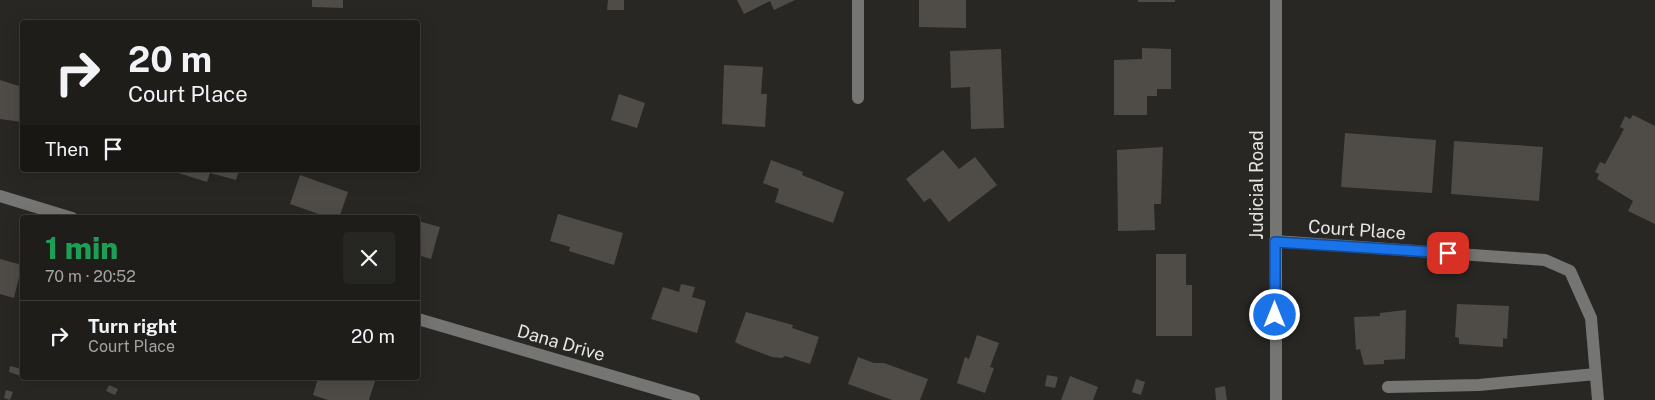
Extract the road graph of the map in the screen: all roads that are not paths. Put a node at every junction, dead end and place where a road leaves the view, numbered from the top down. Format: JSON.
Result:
{"nodes":[{"id":1,"x":858,"y":0,"type":"edge"},
{"id":2,"x":1276,"y":0,"type":"edge"},
{"id":3,"x":858,"y":98,"type":"dead end"},
{"id":4,"x":0,"y":196,"type":"edge"},
{"id":5,"x":62,"y":215,"type":"edge"},
{"id":6,"x":1275,"y":242,"type":"junction"},
{"id":7,"x":420,"y":320,"type":"edge"},
{"id":8,"x":1596,"y":374,"type":"junction"},
{"id":9,"x":1388,"y":387,"type":"dead end"},
{"id":10,"x":694,"y":400,"type":"edge"},
{"id":11,"x":1276,"y":400,"type":"edge"},
{"id":12,"x":1598,"y":400,"type":"edge"}],
"edges":[{"from":1,"to":3,"type":"street"},
{"from":2,"to":6,"type":"street","name":"Judicial Road"},
{"from":4,"to":5,"type":"street"},
{"from":6,"to":8,"type":"street","name":"Court Place"},
{"from":6,"to":11,"type":"street","name":"Judicial Road"},
{"from":7,"to":10,"type":"street","name":"Dana Drive"},
{"from":8,"to":9,"type":"street"},
{"from":8,"to":12,"type":"street","name":"Court Place"}]}
